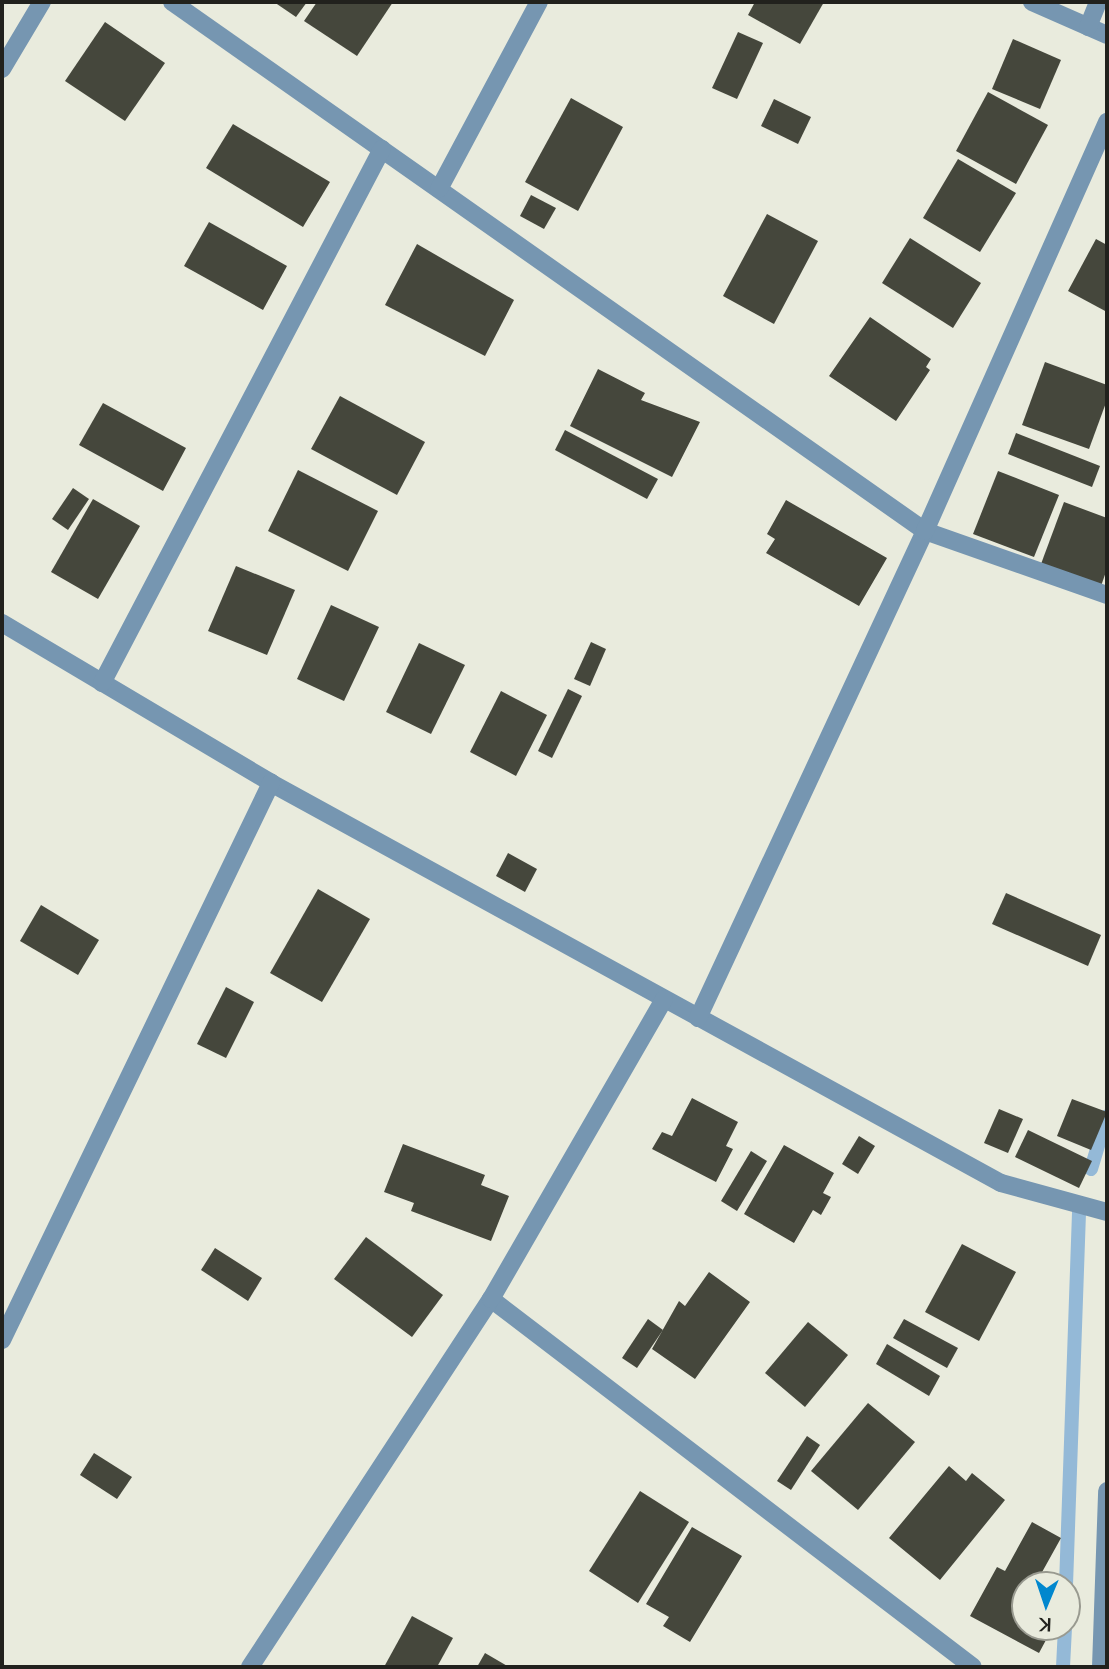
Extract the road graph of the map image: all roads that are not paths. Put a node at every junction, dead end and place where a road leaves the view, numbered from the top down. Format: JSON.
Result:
{"nodes":[{"id":1,"x":43,"y":2,"type":"edge"},
{"id":2,"x":172,"y":2,"type":"edge"},
{"id":3,"x":540,"y":2,"type":"edge"},
{"id":4,"x":1032,"y":2,"type":"edge"},
{"id":5,"x":1098,"y":2,"type":"edge"},
{"id":6,"x":1088,"y":27,"type":"junction"},
{"id":7,"x":1107,"y":35,"type":"edge"},
{"id":8,"x":2,"y":69,"type":"edge"},
{"id":9,"x":1107,"y":122,"type":"edge"},
{"id":10,"x":382,"y":149,"type":"junction"},
{"id":11,"x":439,"y":189,"type":"junction"},
{"id":12,"x":925,"y":531,"type":"junction"},
{"id":13,"x":1107,"y":595,"type":"edge"},
{"id":14,"x":2,"y":623,"type":"edge"},
{"id":15,"x":102,"y":683,"type":"junction"},
{"id":16,"x":271,"y":783,"type":"junction"},
{"id":17,"x":664,"y":999,"type":"junction"},
{"id":18,"x":698,"y":1017,"type":"junction"},
{"id":19,"x":1107,"y":1212,"type":"edge"},
{"id":20,"x":491,"y":1299,"type":"junction"},
{"id":21,"x":2,"y":1340,"type":"edge"},
{"id":22,"x":1107,"y":1491,"type":"edge"},
{"id":23,"x":250,"y":1667,"type":"edge"},
{"id":24,"x":973,"y":1667,"type":"edge"},
{"id":25,"x":1101,"y":1667,"type":"edge"}],
"edges":[{"from":1,"to":8,"type":"street"},
{"from":2,"to":10,"type":"street"},
{"from":3,"to":11,"type":"street"},
{"from":4,"to":6,"type":"street"},
{"from":5,"to":6,"type":"street"},
{"from":6,"to":7,"type":"street"},
{"from":9,"to":12,"type":"street"},
{"from":10,"to":11,"type":"street"},
{"from":10,"to":15,"type":"street"},
{"from":11,"to":12,"type":"street"},
{"from":12,"to":13,"type":"street"},
{"from":12,"to":18,"type":"street"},
{"from":14,"to":15,"type":"street"},
{"from":15,"to":16,"type":"street"},
{"from":16,"to":17,"type":"street"},
{"from":16,"to":21,"type":"street"},
{"from":17,"to":18,"type":"street"},
{"from":17,"to":20,"type":"street"},
{"from":18,"to":19,"type":"street"},
{"from":20,"to":23,"type":"street"},
{"from":20,"to":24,"type":"street"},
{"from":22,"to":25,"type":"street"}]}
